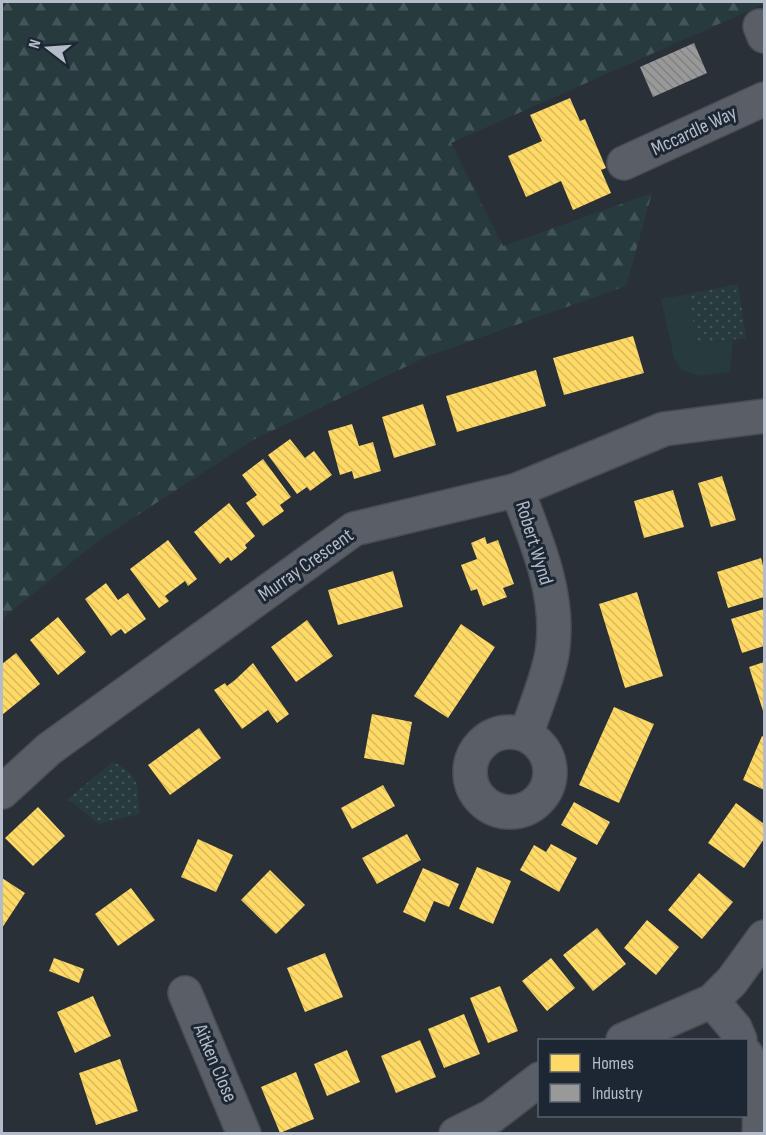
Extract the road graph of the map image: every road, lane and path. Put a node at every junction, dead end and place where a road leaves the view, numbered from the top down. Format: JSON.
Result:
{"nodes":[{"id":1,"x":765,"y":99,"type":"edge"},
{"id":2,"x":624,"y":163,"type":"dead end"},
{"id":3,"x":765,"y":416,"type":"edge"},
{"id":4,"x":517,"y":490,"type":"junction"},
{"id":5,"x":526,"y":735,"type":"dead end"},
{"id":6,"x":2,"y":792,"type":"edge"},
{"id":7,"x":765,"y":937,"type":"edge"},
{"id":8,"x":185,"y":993,"type":"dead end"},
{"id":9,"x":712,"y":1001,"type":"junction"},
{"id":10,"x":627,"y":1039,"type":"edge"},
{"id":11,"x":739,"y":1039,"type":"edge"},
{"id":12,"x":748,"y":1056,"type":"edge"},
{"id":13,"x":538,"y":1081,"type":"edge"},
{"id":14,"x":244,"y":1134,"type":"edge"},
{"id":15,"x":456,"y":1134,"type":"edge"},
{"id":16,"x":759,"y":1134,"type":"edge"}],
"edges":[{"from":1,"to":2,"type":"street","name":"Mccardle Way"},
{"from":3,"to":4,"type":"street","name":"Murray Crescent"},
{"from":4,"to":5,"type":"street","name":"Robert Wynd"},
{"from":4,"to":6,"type":"street","name":"Murray Crescent"},
{"from":7,"to":9,"type":"street"},
{"from":8,"to":14,"type":"street","name":"Aitken Close"},
{"from":9,"to":10,"type":"street"},
{"from":9,"to":11,"type":"street"},
{"from":12,"to":16,"type":"street"},
{"from":13,"to":15,"type":"street"}]}
